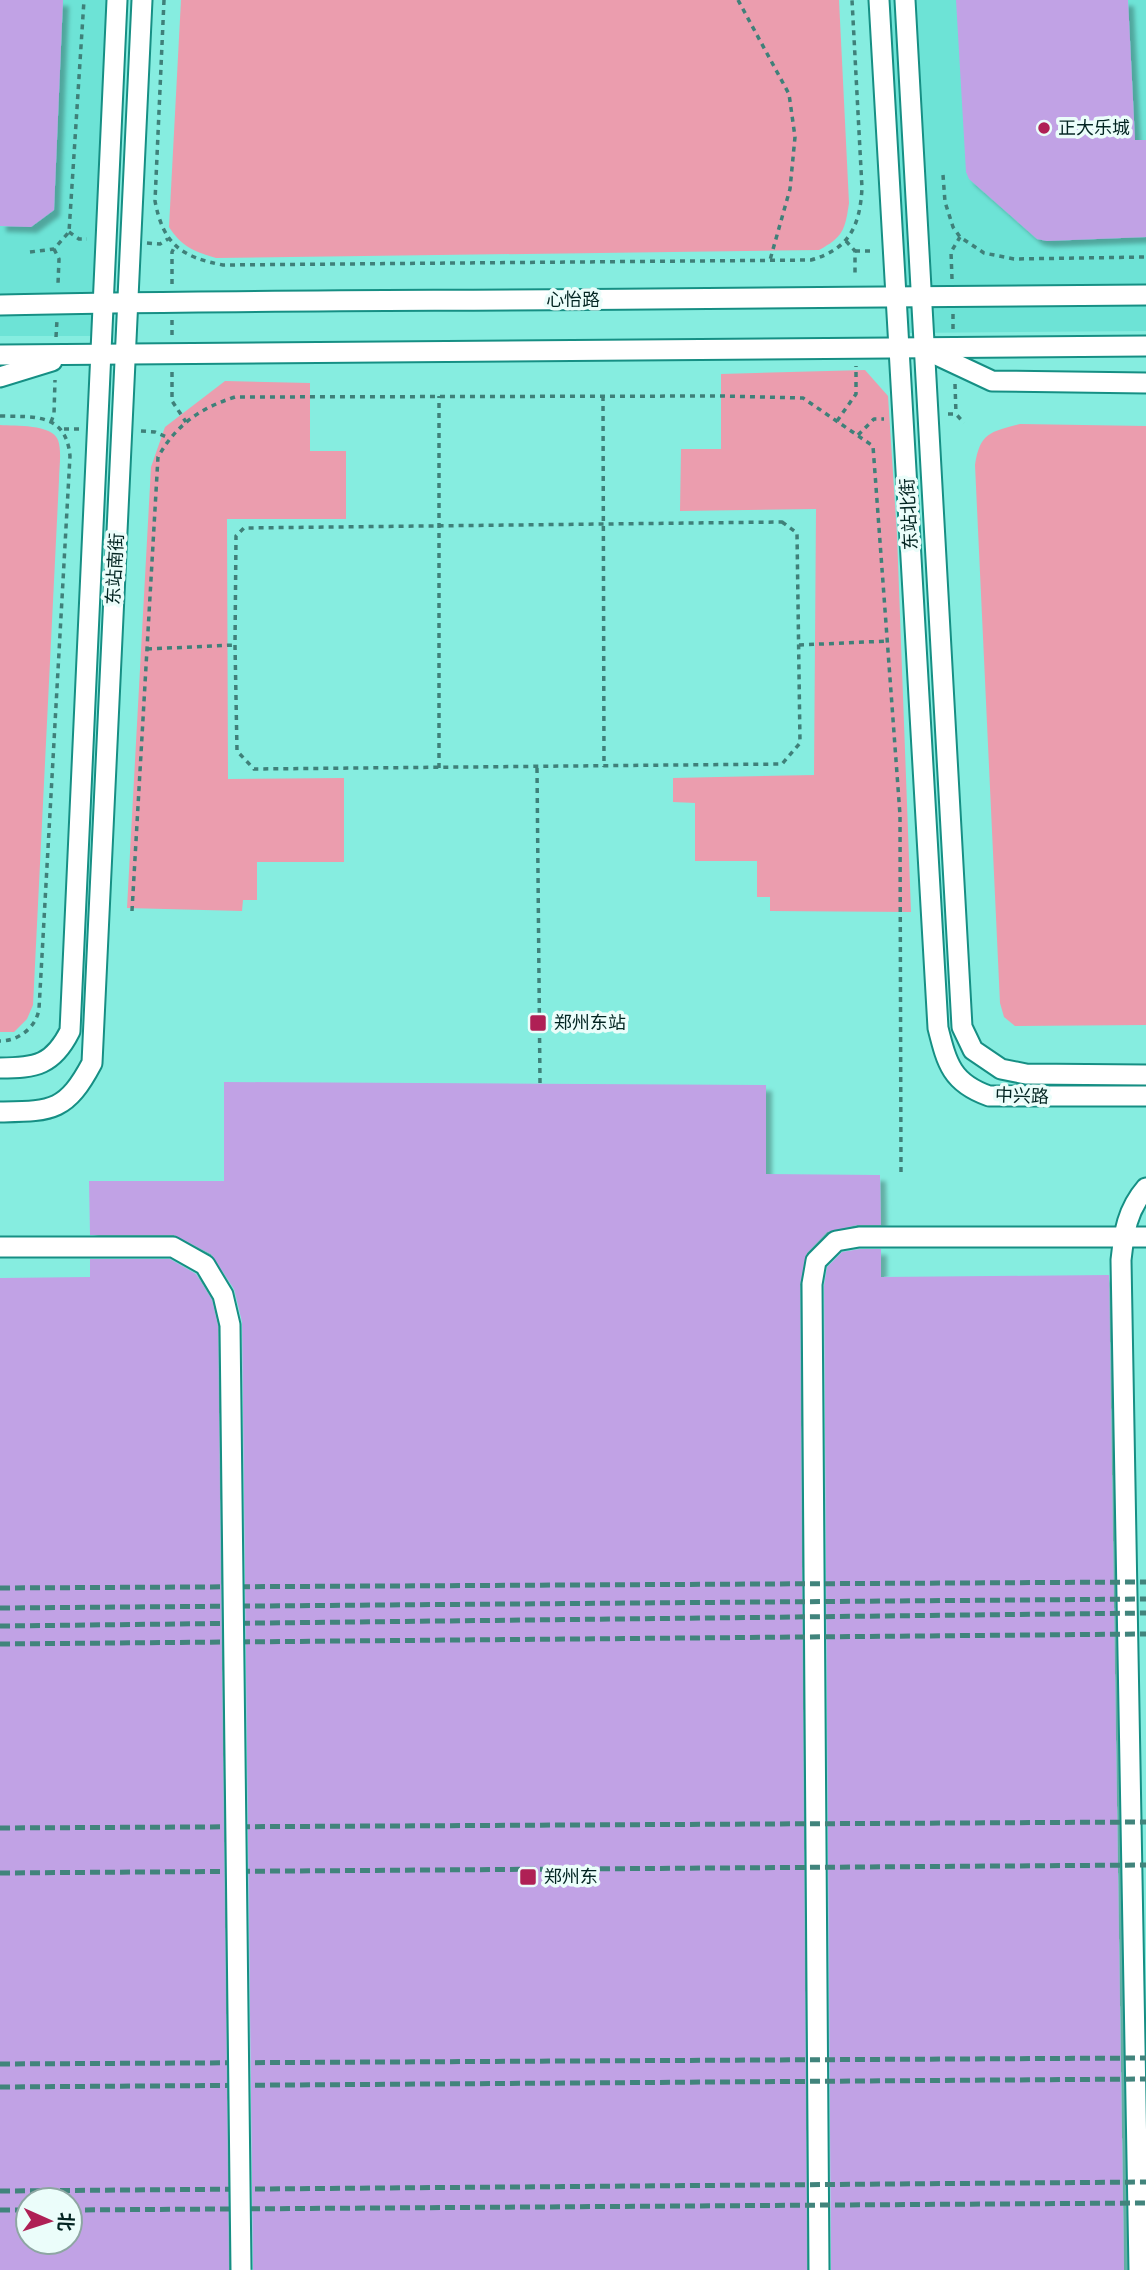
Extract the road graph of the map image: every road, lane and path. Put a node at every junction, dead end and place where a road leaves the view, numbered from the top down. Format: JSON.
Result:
{"nodes":[{"id":1,"x":85,"y":0,"type":"edge"},
{"id":2,"x":117,"y":0,"type":"edge"},
{"id":3,"x":142,"y":0,"type":"edge"},
{"id":4,"x":164,"y":0,"type":"edge"},
{"id":5,"x":738,"y":0,"type":"edge"},
{"id":6,"x":852,"y":0,"type":"edge"},
{"id":7,"x":879,"y":0,"type":"edge"},
{"id":8,"x":905,"y":0,"type":"edge"},
{"id":9,"x":943,"y":175,"type":"dead end"},
{"id":10,"x":960,"y":237,"type":"junction"},
{"id":11,"x":30,"y":252,"type":"dead end"},
{"id":12,"x":1146,"y":257,"type":"edge"},
{"id":13,"x":770,"y":260,"type":"junction"},
{"id":14,"x":921,"y":295,"type":"junction"},
{"id":15,"x":952,"y":295,"type":"junction"},
{"id":16,"x":1146,"y":295,"type":"edge"},
{"id":17,"x":896,"y":296,"type":"junction"},
{"id":18,"x":103,"y":303,"type":"junction"},
{"id":19,"x":128,"y":303,"type":"junction"},
{"id":20,"x":0,"y":305,"type":"edge"},
{"id":21,"x":1146,"y":346,"type":"edge"},
{"id":22,"x":899,"y":349,"type":"junction"},
{"id":23,"x":924,"y":349,"type":"junction"},
{"id":24,"x":73,"y":354,"type":"junction"},
{"id":25,"x":101,"y":354,"type":"junction"},
{"id":26,"x":125,"y":354,"type":"junction"},
{"id":27,"x":0,"y":355,"type":"edge"},
{"id":28,"x":954,"y":356,"type":"junction"},
{"id":29,"x":0,"y":377,"type":"edge"},
{"id":30,"x":1146,"y":383,"type":"edge"},
{"id":31,"x":439,"y":396,"type":"junction"},
{"id":32,"x":603,"y":396,"type":"junction"},
{"id":33,"x":956,"y":414,"type":"dead end"},
{"id":34,"x":0,"y":416,"type":"edge"},
{"id":35,"x":603,"y":524,"type":"junction"},
{"id":36,"x":439,"y":526,"type":"junction"},
{"id":37,"x":888,"y":641,"type":"junction"},
{"id":38,"x":235,"y":645,"type":"junction"},
{"id":39,"x":799,"y":645,"type":"junction"},
{"id":40,"x":147,"y":649,"type":"junction"},
{"id":41,"x":604,"y":767,"type":"junction"},
{"id":42,"x":537,"y":768,"type":"junction"},
{"id":43,"x":439,"y":769,"type":"junction"},
{"id":44,"x":132,"y":911,"type":"dead end"},
{"id":45,"x":962,"y":1027,"type":"joint"},
{"id":46,"x":938,"y":1028,"type":"joint"},
{"id":47,"x":0,"y":1041,"type":"edge"},
{"id":48,"x":0,"y":1069,"type":"edge"},
{"id":49,"x":1146,"y":1075,"type":"edge"},
{"id":50,"x":540,"y":1084,"type":"dead end"},
{"id":51,"x":1146,"y":1096,"type":"edge"},
{"id":52,"x":0,"y":1111,"type":"edge"},
{"id":53,"x":901,"y":1175,"type":"dead end"},
{"id":54,"x":1146,"y":1188,"type":"edge"},
{"id":55,"x":1146,"y":1237,"type":"edge"},
{"id":56,"x":0,"y":1247,"type":"edge"},
{"id":57,"x":241,"y":2270,"type":"edge"},
{"id":58,"x":819,"y":2270,"type":"edge"},
{"id":59,"x":1139,"y":2270,"type":"edge"}],
"edges":[{"from":1,"to":11,"type":"path"},
{"from":2,"to":18,"type":"street","name":"东站南街"},
{"from":3,"to":19,"type":"street","name":"东站南街"},
{"from":4,"to":13,"type":"path"},
{"from":5,"to":13,"type":"path"},
{"from":6,"to":13,"type":"path"},
{"from":7,"to":17,"type":"street","name":"东站北街"},
{"from":8,"to":14,"type":"street","name":"东站北街"},
{"from":9,"to":10,"type":"path"},
{"from":10,"to":12,"type":"path"},
{"from":10,"to":15,"type":"path"},
{"from":14,"to":15,"type":"street","name":"心怡路"},
{"from":14,"to":17,"type":"street","name":"心怡路"},
{"from":14,"to":23,"type":"street","name":"东站北街"},
{"from":15,"to":16,"type":"street","name":"心怡路"},
{"from":15,"to":28,"type":"path"},
{"from":17,"to":19,"type":"street","name":"心怡路"},
{"from":17,"to":22,"type":"street","name":"东站北街"},
{"from":18,"to":19,"type":"street","name":"心怡路"},
{"from":18,"to":20,"type":"street","name":"心怡路"},
{"from":18,"to":25,"type":"street","name":"东站南街"},
{"from":19,"to":26,"type":"street","name":"东站南街"},
{"from":21,"to":28,"type":"street"},
{"from":22,"to":23,"type":"street"},
{"from":22,"to":26,"type":"street"},
{"from":22,"to":46,"type":"street","name":"东站北街"},
{"from":23,"to":28,"type":"street"},
{"from":23,"to":45,"type":"street","name":"东站北街"},
{"from":24,"to":25,"type":"street"},
{"from":24,"to":27,"type":"street"},
{"from":24,"to":29,"type":"street"},
{"from":25,"to":26,"type":"street"},
{"from":25,"to":48,"type":"street","name":"东站南街"},
{"from":26,"to":52,"type":"street","name":"东站南街"},
{"from":28,"to":30,"type":"street"},
{"from":28,"to":33,"type":"path"},
{"from":31,"to":32,"type":"path"},
{"from":31,"to":36,"type":"path"},
{"from":31,"to":40,"type":"path"},
{"from":32,"to":35,"type":"path"},
{"from":32,"to":37,"type":"path"},
{"from":34,"to":47,"type":"path"},
{"from":35,"to":36,"type":"path"},
{"from":35,"to":39,"type":"path"},
{"from":35,"to":41,"type":"path"},
{"from":36,"to":38,"type":"path"},
{"from":36,"to":43,"type":"path"},
{"from":37,"to":39,"type":"path"},
{"from":37,"to":53,"type":"path"},
{"from":38,"to":40,"type":"path"},
{"from":38,"to":43,"type":"path"},
{"from":39,"to":41,"type":"path"},
{"from":40,"to":44,"type":"path"},
{"from":41,"to":42,"type":"path"},
{"from":42,"to":43,"type":"path"},
{"from":42,"to":50,"type":"path"},
{"from":45,"to":49,"type":"street","name":"中兴路"},
{"from":46,"to":51,"type":"street","name":"中兴路"},
{"from":54,"to":59,"type":"street"},
{"from":55,"to":58,"type":"street"},
{"from":56,"to":57,"type":"street","bridge":true}]}
